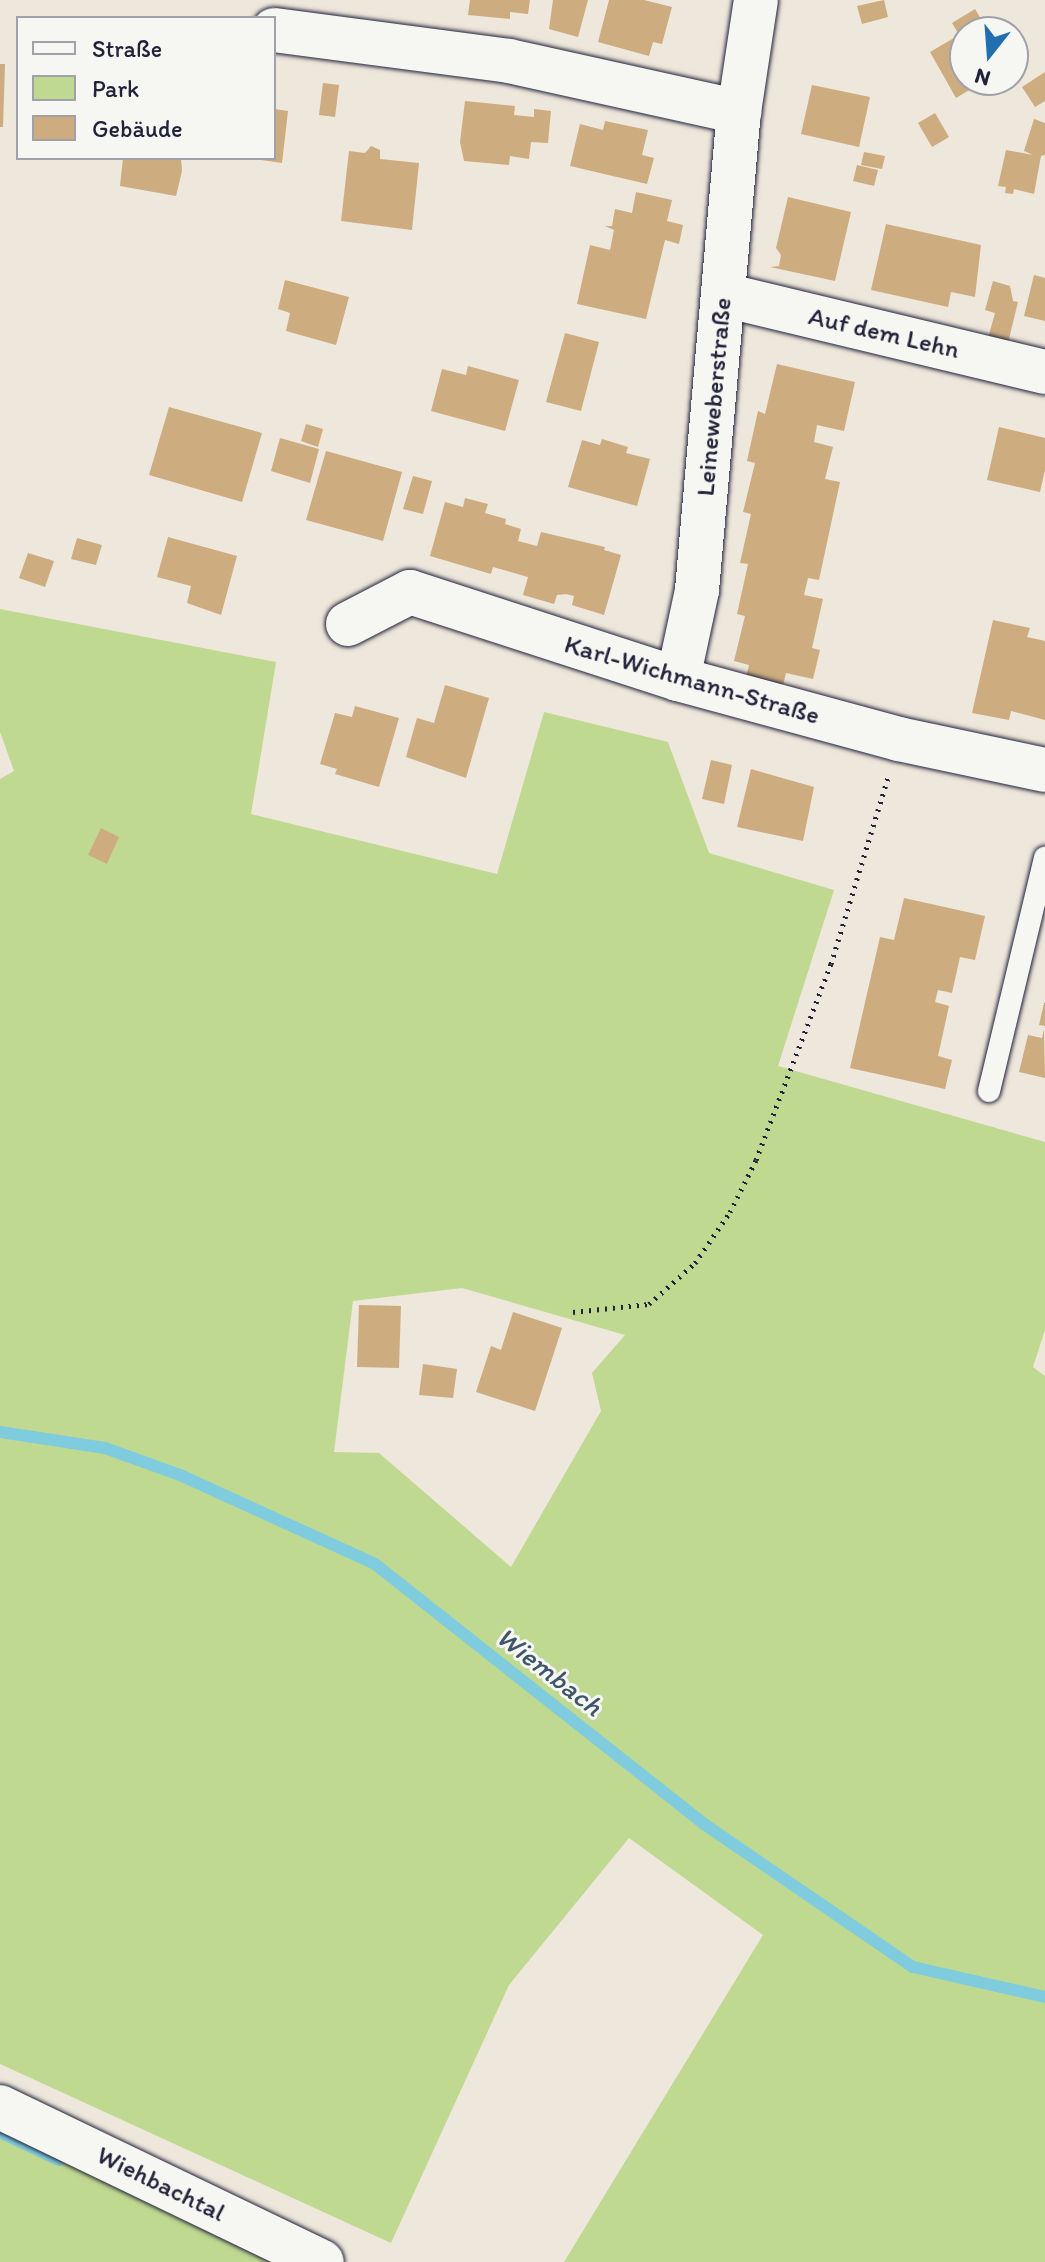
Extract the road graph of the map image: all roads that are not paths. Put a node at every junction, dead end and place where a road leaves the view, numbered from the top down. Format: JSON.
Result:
{"nodes":[{"id":1,"x":756,"y":0,"type":"edge"},
{"id":2,"x":276,"y":30,"type":"edge"},
{"id":3,"x":739,"y":112,"type":"junction"},
{"id":4,"x":724,"y":295,"type":"junction"},
{"id":5,"x":1045,"y":372,"type":"edge"},
{"id":6,"x":348,"y":624,"type":"dead end"},
{"id":7,"x":678,"y":679,"type":"junction"},
{"id":8,"x":1045,"y":770,"type":"edge"},
{"id":9,"x":1045,"y":858,"type":"edge"},
{"id":10,"x":989,"y":1091,"type":"dead end"},
{"id":11,"x":0,"y":2107,"type":"edge"},
{"id":12,"x":322,"y":2262,"type":"edge"}],
"edges":[{"from":1,"to":3,"type":"street","name":"Leineweberstraße"},
{"from":2,"to":3,"type":"street"},
{"from":3,"to":4,"type":"street","name":"Leineweberstraße"},
{"from":4,"to":5,"type":"street","name":"Auf dem Lehn"},
{"from":4,"to":7,"type":"street","name":"Leineweberstraße"},
{"from":6,"to":7,"type":"street","name":"Karl-Wichmann-Straße"},
{"from":7,"to":8,"type":"street","name":"Karl-Wichmann-Straße"},
{"from":9,"to":10,"type":"lane"},
{"from":11,"to":12,"type":"street","name":"Wiehbachtal"}]}
